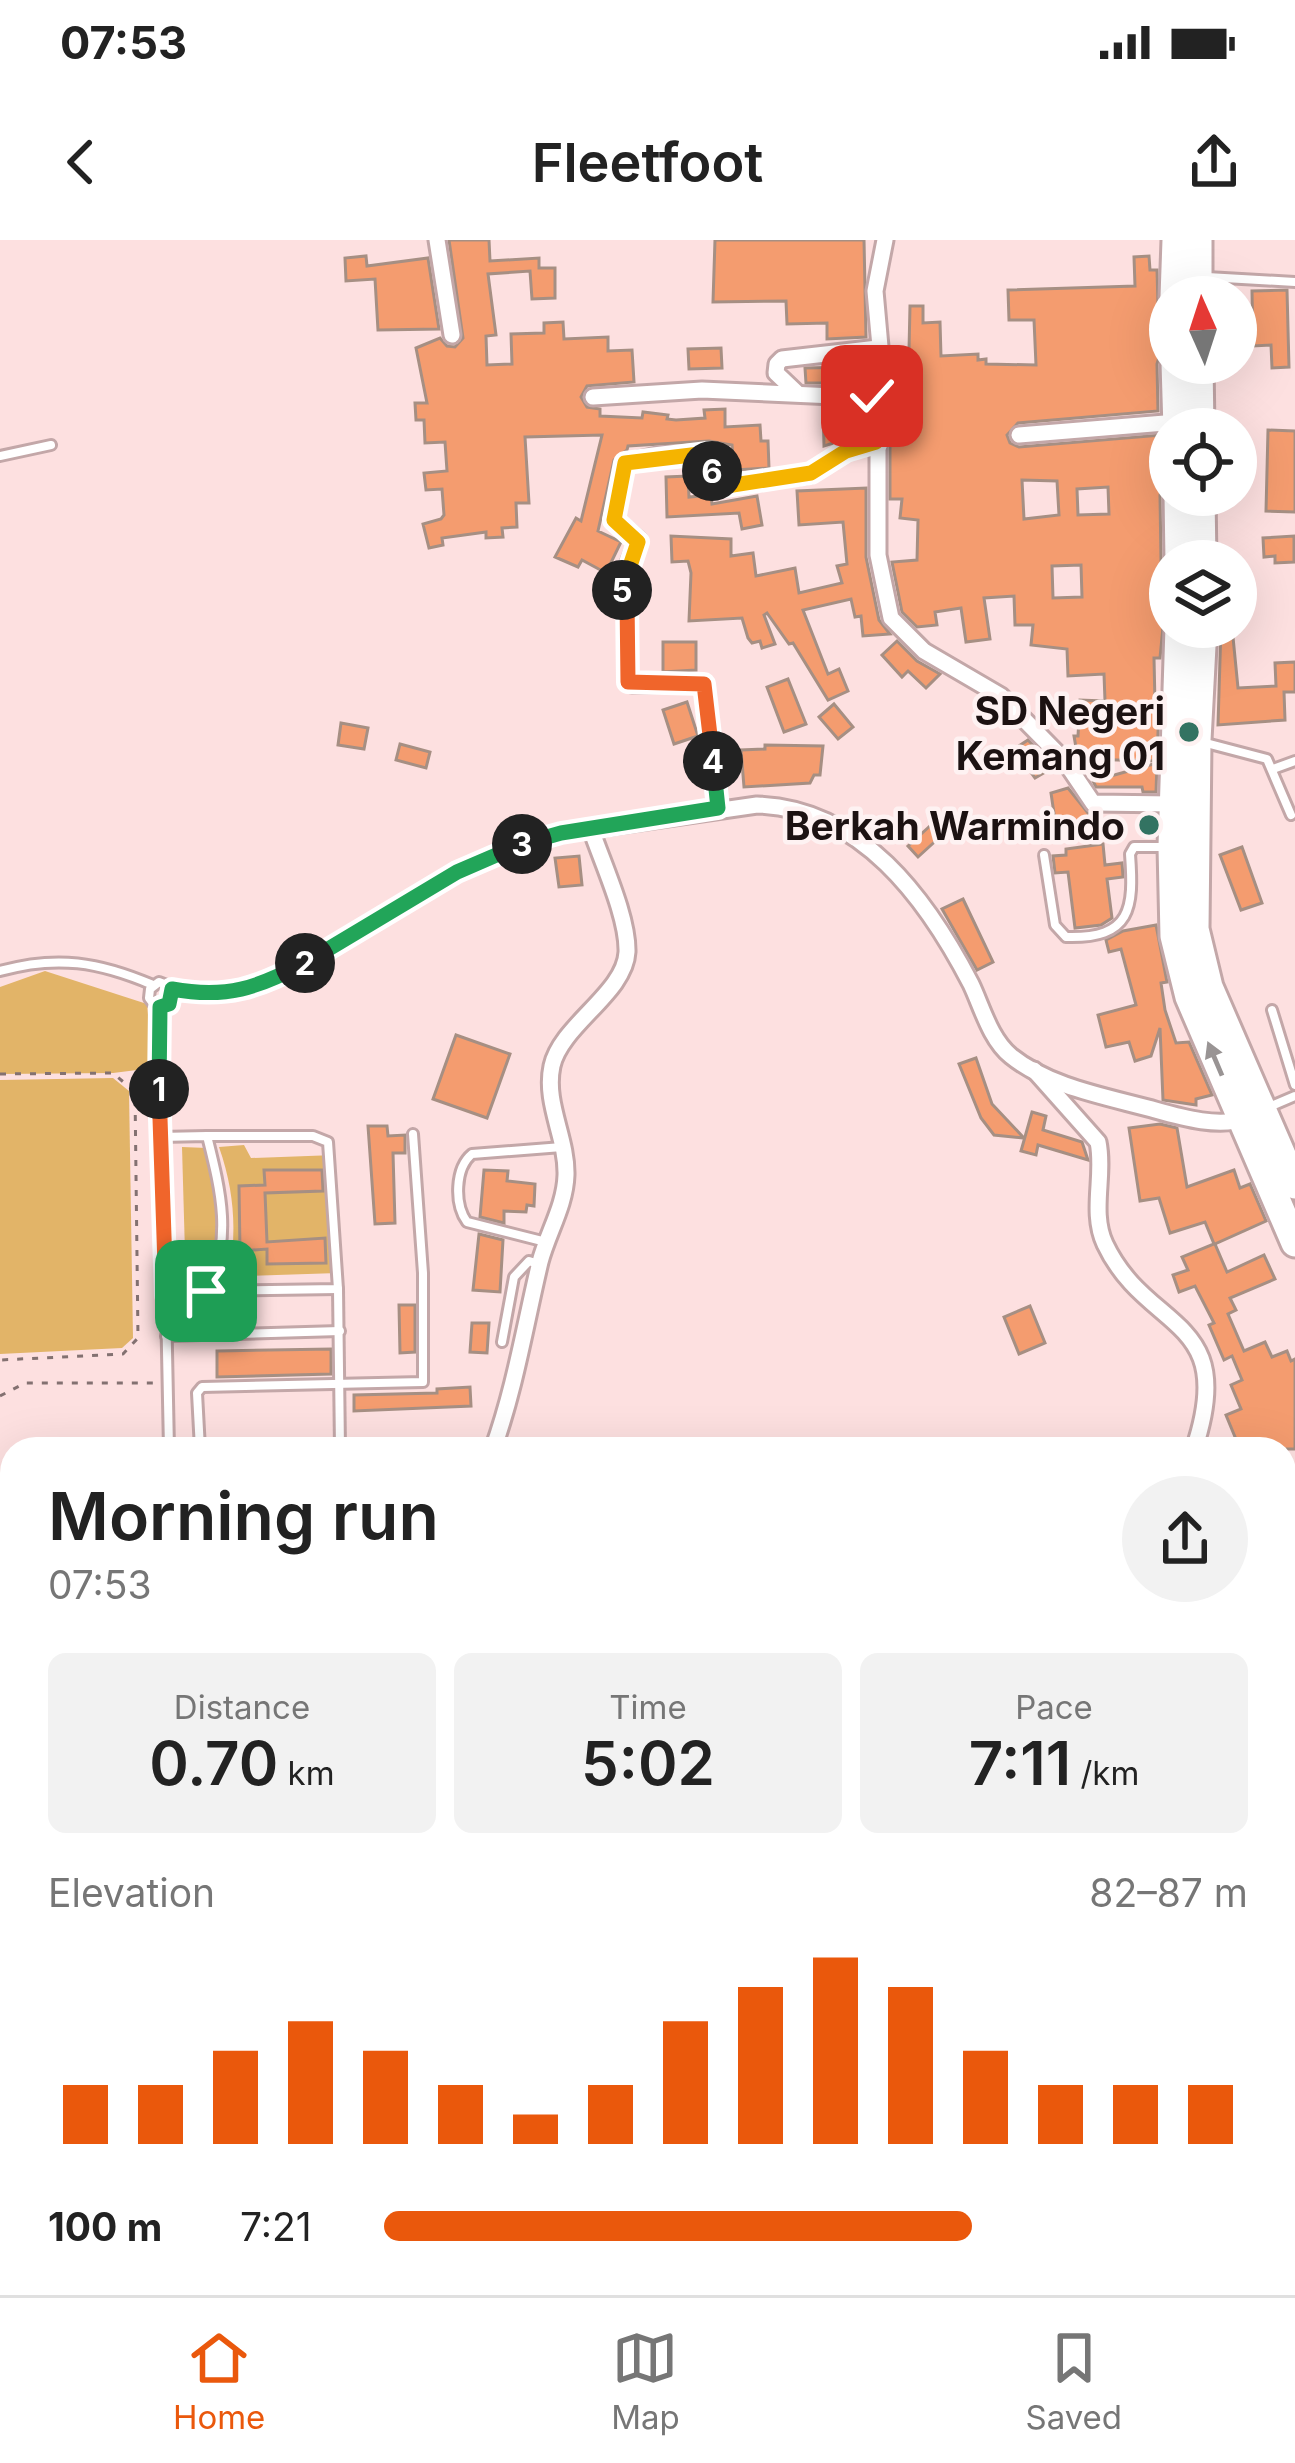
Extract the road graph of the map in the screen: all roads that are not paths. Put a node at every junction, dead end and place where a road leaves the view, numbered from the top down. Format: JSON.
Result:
{"nodes":[{"id":1,"x":437,"y":240,"type":"edge"},
{"id":2,"x":885,"y":240,"type":"edge"},
{"id":3,"x":1176,"y":240,"type":"edge"},
{"id":4,"x":1198,"y":240,"type":"edge"},
{"id":5,"x":1175,"y":276,"type":"edge"},
{"id":6,"x":1198,"y":276,"type":"edge"},
{"id":7,"x":1295,"y":282,"type":"edge"},
{"id":8,"x":1257,"y":284,"type":"edge"},
{"id":9,"x":452,"y":335,"type":"dead end"},
{"id":10,"x":878,"y":348,"type":"junction"},
{"id":11,"x":797,"y":393,"type":"junction"},
{"id":12,"x":593,"y":397,"type":"dead end"},
{"id":13,"x":878,"y":398,"type":"junction"},
{"id":14,"x":1149,"y":429,"type":"edge"},
{"id":15,"x":1019,"y":435,"type":"dead end"},
{"id":16,"x":876,"y":442,"type":"junction"},
{"id":17,"x":51,"y":445,"type":"dead end"},
{"id":18,"x":0,"y":456,"type":"edge"},
{"id":19,"x":1178,"y":648,"type":"edge"},
{"id":20,"x":1202,"y":648,"type":"edge"},
{"id":21,"x":1196,"y":740,"type":"junction"},
{"id":22,"x":1295,"y":761,"type":"edge"},
{"id":23,"x":1273,"y":769,"type":"junction"},
{"id":24,"x":1173,"y":804,"type":"junction"},
{"id":25,"x":718,"y":808,"type":"junction"},
{"id":26,"x":1291,"y":815,"type":"dead end"},
{"id":27,"x":591,"y":829,"type":"junction"},
{"id":28,"x":1172,"y":847,"type":"junction"},
{"id":29,"x":1044,"y":855,"type":"dead end"},
{"id":30,"x":0,"y":971,"type":"edge"},
{"id":31,"x":153,"y":985,"type":"junction"},
{"id":32,"x":172,"y":989,"type":"junction"},
{"id":33,"x":160,"y":1007,"type":"junction"},
{"id":34,"x":1272,"y":1010,"type":"dead end"},
{"id":35,"x":1032,"y":1068,"type":"junction"},
{"id":36,"x":1295,"y":1085,"type":"edge"},
{"id":37,"x":1295,"y":1096,"type":"edge"},
{"id":38,"x":1251,"y":1115,"type":"junction"},
{"id":39,"x":413,"y":1134,"type":"dead end"},
{"id":40,"x":207,"y":1136,"type":"junction"},
{"id":41,"x":160,"y":1137,"type":"junction"},
{"id":42,"x":564,"y":1147,"type":"junction"},
{"id":43,"x":1295,"y":1185,"type":"edge"},
{"id":44,"x":546,"y":1242,"type":"junction"},
{"id":45,"x":1295,"y":1243,"type":"edge"},
{"id":46,"x":540,"y":1264,"type":"junction"},
{"id":47,"x":338,"y":1289,"type":"junction"},
{"id":48,"x":206,"y":1291,"type":"junction"},
{"id":49,"x":166,"y":1295,"type":"junction"},
{"id":50,"x":340,"y":1331,"type":"junction"},
{"id":51,"x":166,"y":1336,"type":"junction"},
{"id":52,"x":502,"y":1342,"type":"dead end"},
{"id":53,"x":339,"y":1384,"type":"junction"},
{"id":54,"x":169,"y":1437,"type":"edge"},
{"id":55,"x":199,"y":1437,"type":"edge"},
{"id":56,"x":340,"y":1437,"type":"edge"},
{"id":57,"x":497,"y":1437,"type":"edge"},
{"id":58,"x":1197,"y":1437,"type":"edge"}],
"edges":[{"from":1,"to":9,"type":"street"},
{"from":2,"to":10,"type":"street"},
{"from":3,"to":5,"type":"highway"},
{"from":4,"to":6,"type":"highway"},
{"from":7,"to":8,"type":"lane"},
{"from":10,"to":11,"type":"street"},
{"from":10,"to":13,"type":"street"},
{"from":11,"to":12,"type":"street"},
{"from":11,"to":13,"type":"street"},
{"from":13,"to":16,"type":"street"},
{"from":14,"to":15,"type":"street"},
{"from":16,"to":24,"type":"street"},
{"from":16,"to":25,"type":"street"},
{"from":17,"to":18,"type":"lane"},
{"from":19,"to":24,"type":"highway"},
{"from":20,"to":21,"type":"highway"},
{"from":21,"to":23,"type":"lane"},
{"from":21,"to":38,"type":"highway"},
{"from":22,"to":23,"type":"lane"},
{"from":23,"to":26,"type":"lane"},
{"from":24,"to":28,"type":"highway"},
{"from":25,"to":27,"type":"street"},
{"from":25,"to":35,"type":"street"},
{"from":27,"to":32,"type":"lane"},
{"from":27,"to":42,"type":"street"},
{"from":28,"to":29,"type":"lane"},
{"from":38,"to":28,"type":"highway","one_way":true},
{"from":30,"to":31,"type":"lane"},
{"from":31,"to":32,"type":"lane"},
{"from":31,"to":33,"type":"lane"},
{"from":32,"to":33,"type":"lane"},
{"from":33,"to":41,"type":"lane"},
{"from":34,"to":36,"type":"lane"},
{"from":35,"to":38,"type":"street"},
{"from":35,"to":58,"type":"street"},
{"from":37,"to":38,"type":"lane"},
{"from":38,"to":43,"type":"highway"},
{"from":38,"to":45,"type":"highway"},
{"from":39,"to":53,"type":"lane"},
{"from":40,"to":41,"type":"lane"},
{"from":40,"to":47,"type":"lane"},
{"from":40,"to":48,"type":"lane"},
{"from":41,"to":49,"type":"lane"},
{"from":42,"to":44,"type":"street"},
{"from":42,"to":44,"type":"lane"},
{"from":44,"to":46,"type":"street"},
{"from":46,"to":52,"type":"lane"},
{"from":46,"to":57,"type":"street"},
{"from":47,"to":48,"type":"lane"},
{"from":47,"to":50,"type":"lane"},
{"from":48,"to":49,"type":"lane"},
{"from":49,"to":51,"type":"lane"},
{"from":50,"to":51,"type":"lane"},
{"from":50,"to":53,"type":"lane"},
{"from":51,"to":54,"type":"lane"},
{"from":53,"to":55,"type":"lane"},
{"from":53,"to":56,"type":"lane"}]}
